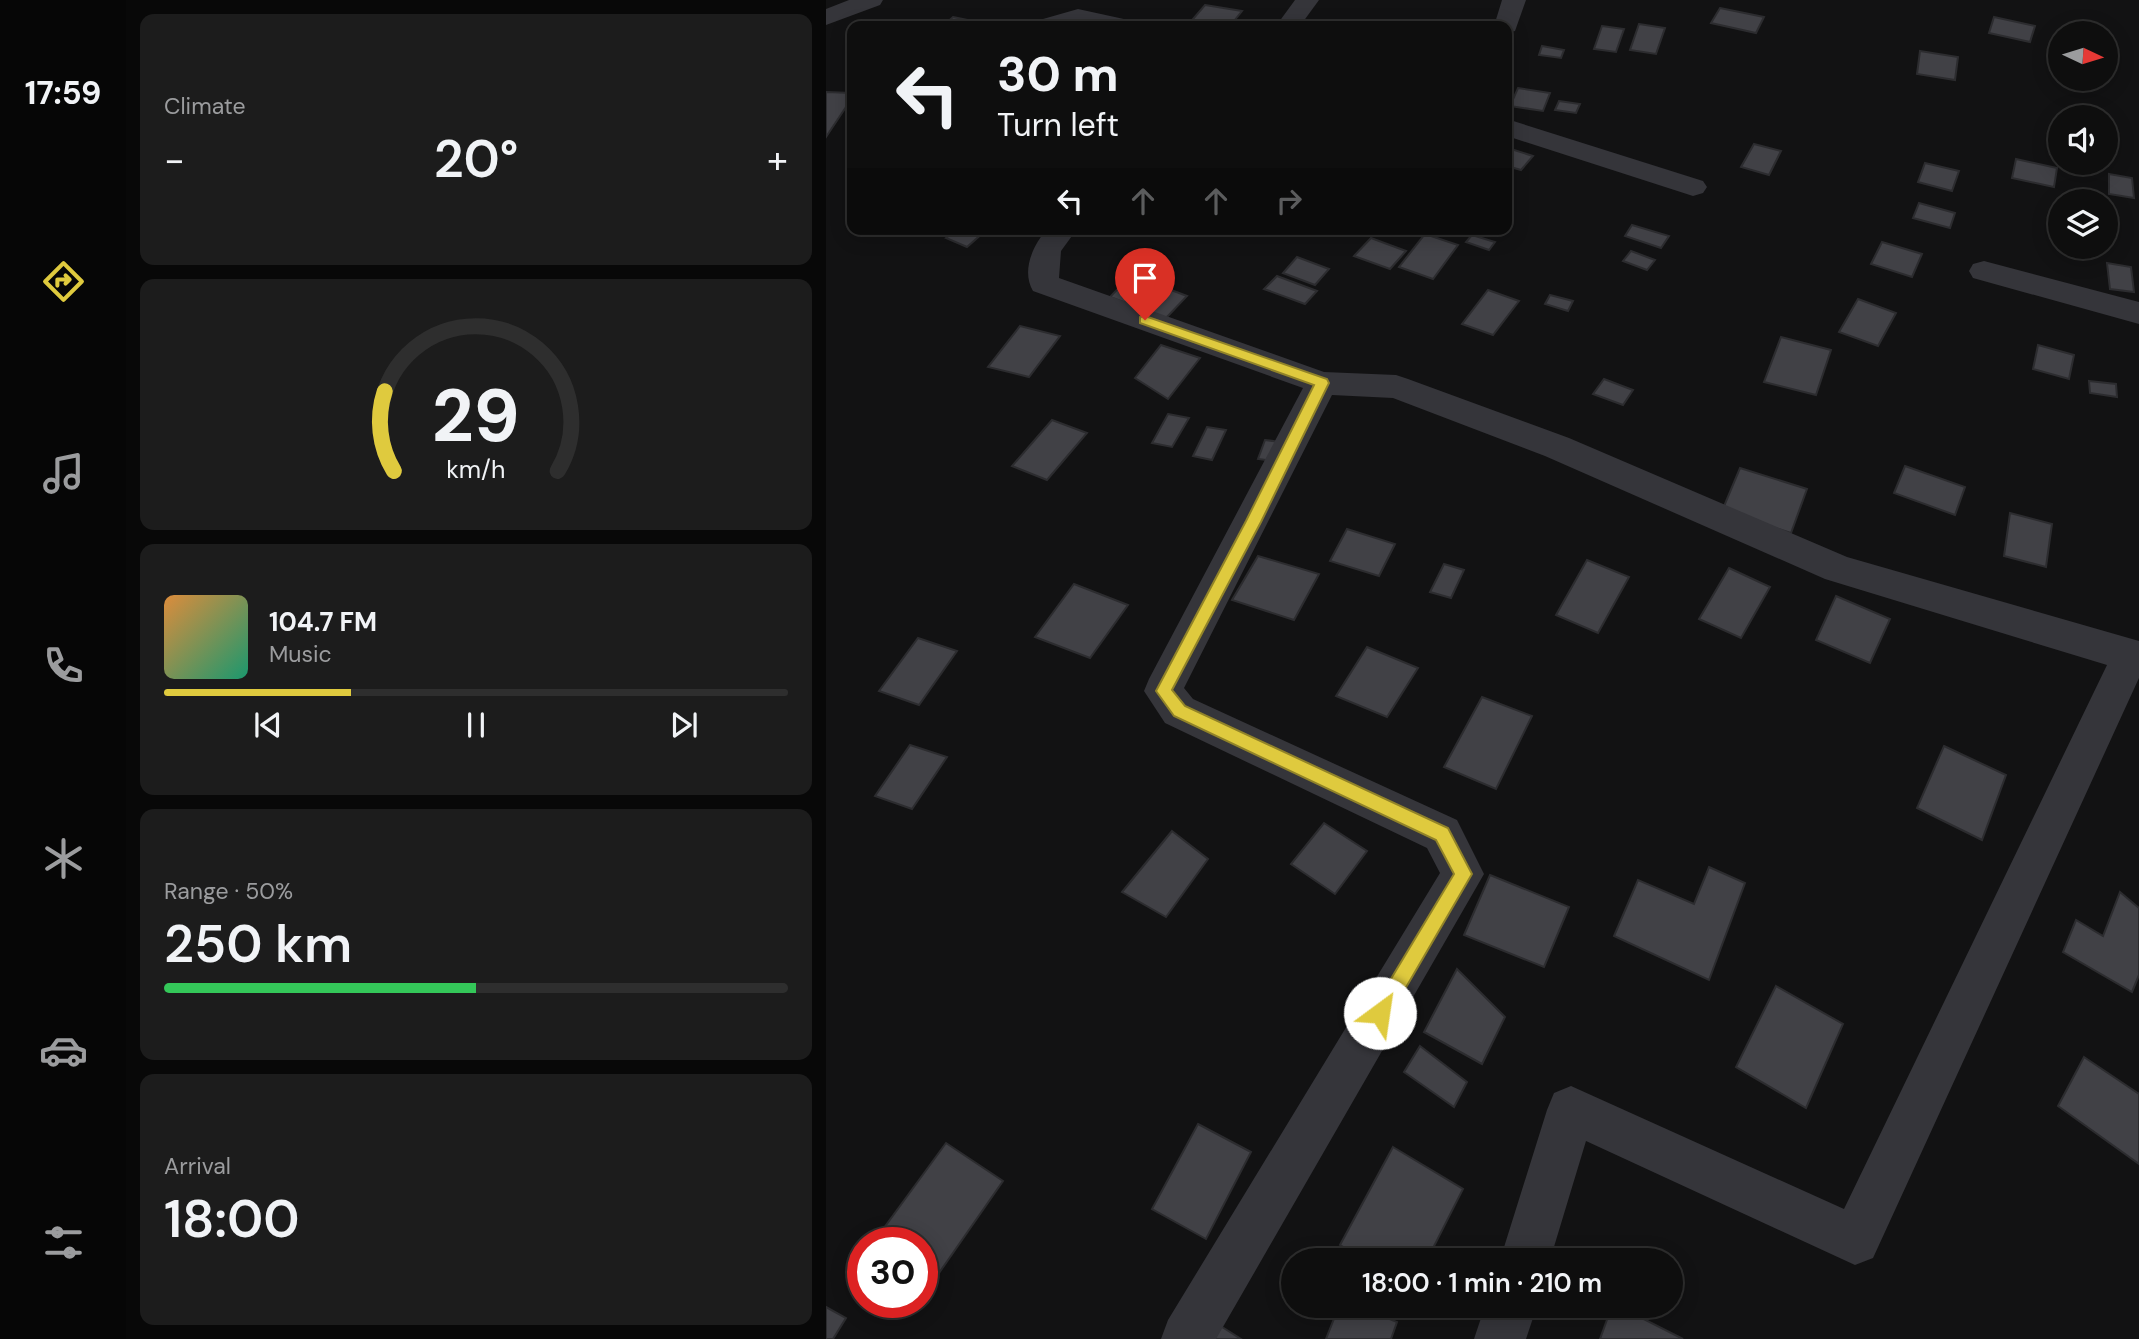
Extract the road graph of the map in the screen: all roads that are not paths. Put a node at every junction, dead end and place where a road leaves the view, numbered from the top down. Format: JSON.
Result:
{"nodes":[{"id":1,"x":870,"y":0,"type":"edge"},
{"id":2,"x":1307,"y":0,"type":"edge"},
{"id":3,"x":1514,"y":0,"type":"edge"},
{"id":4,"x":833,"y":15,"type":"edge"},
{"id":5,"x":853,"y":21,"type":"edge"},
{"id":6,"x":1062,"y":21,"type":"edge"},
{"id":7,"x":1101,"y":21,"type":"edge"},
{"id":8,"x":1292,"y":21,"type":"edge"},
{"id":9,"x":1508,"y":21,"type":"edge"},
{"id":10,"x":1512,"y":129,"type":"edge"},
{"id":11,"x":1693,"y":187,"type":"dead end"},
{"id":12,"x":1058,"y":235,"type":"edge"},
{"id":13,"x":1984,"y":271,"type":"dead end"},
{"id":14,"x":2139,"y":313,"type":"edge"},
{"id":15,"x":1322,"y":383,"type":"junction"},
{"id":16,"x":2135,"y":657,"type":"edge"},
{"id":17,"x":1529,"y":1248,"type":"edge"},
{"id":18,"x":1507,"y":1318,"type":"edge"},
{"id":19,"x":1187,"y":1339,"type":"edge"},
{"id":20,"x":1500,"y":1339,"type":"edge"}],
"edges":[{"from":1,"to":4,"type":"street"},
{"from":2,"to":8,"type":"street"},
{"from":3,"to":9,"type":"street"},
{"from":4,"to":5,"type":"street"},
{"from":6,"to":7,"type":"street"},
{"from":10,"to":11,"type":"street"},
{"from":12,"to":15,"type":"street"},
{"from":13,"to":14,"type":"street"},
{"from":15,"to":16,"type":"street"},
{"from":15,"to":19,"type":"street"},
{"from":16,"to":17,"type":"street"},
{"from":18,"to":20,"type":"street"}]}
